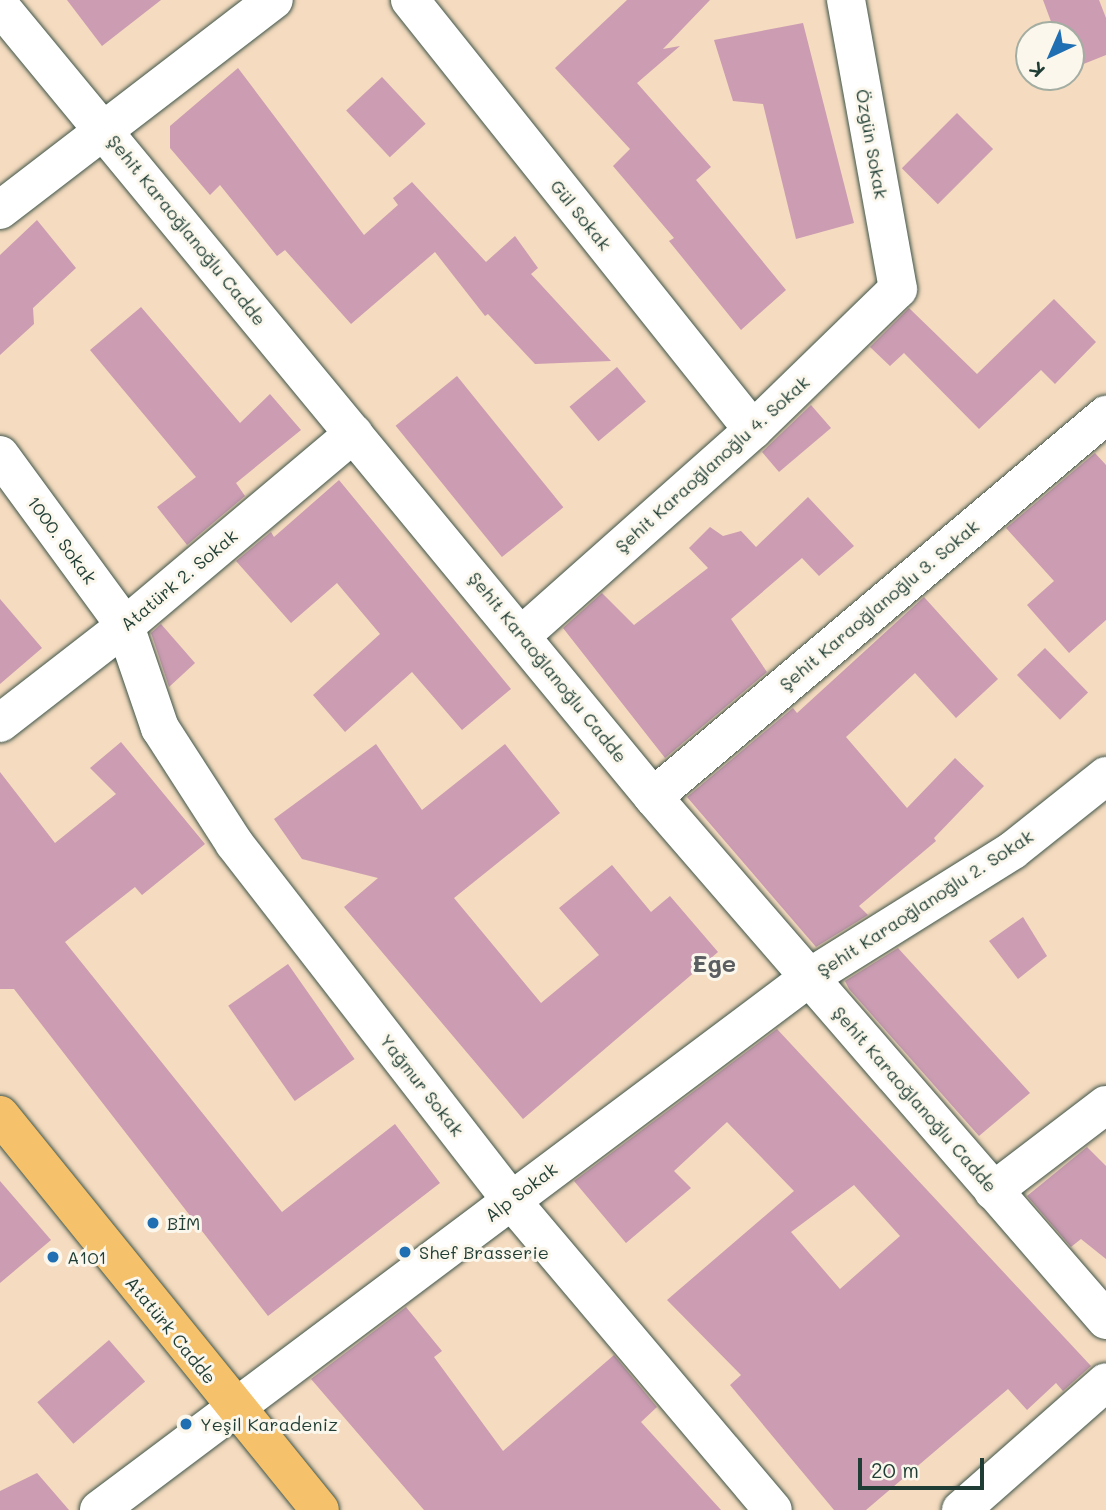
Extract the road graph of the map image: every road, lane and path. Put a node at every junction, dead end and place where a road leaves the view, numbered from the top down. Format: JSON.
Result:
{"nodes":[{"id":1,"x":274,"y":0,"type":"edge"},
{"id":2,"x":410,"y":0,"type":"edge"},
{"id":3,"x":846,"y":0,"type":"edge"},
{"id":4,"x":0,"y":6,"type":"edge"},
{"id":5,"x":106,"y":132,"type":"junction"},
{"id":6,"x":0,"y":210,"type":"edge"},
{"id":7,"x":898,"y":289,"type":"joint"},
{"id":8,"x":1106,"y":415,"type":"edge"},
{"id":9,"x":753,"y":430,"type":"junction"},
{"id":10,"x":354,"y":433,"type":"junction"},
{"id":11,"x":0,"y":455,"type":"edge"},
{"id":12,"x":125,"y":626,"type":"junction"},
{"id":13,"x":522,"y":635,"type":"junction"},
{"id":14,"x":0,"y":723,"type":"edge"},
{"id":15,"x":1106,"y":776,"type":"edge"},
{"id":16,"x":653,"y":797,"type":"junction"},
{"id":17,"x":810,"y":977,"type":"junction"},
{"id":18,"x":1106,"y":1105,"type":"edge"},
{"id":19,"x":0,"y":1115,"type":"edge"},
{"id":20,"x":993,"y":1191,"type":"junction"},
{"id":21,"x":510,"y":1199,"type":"junction"},
{"id":22,"x":1106,"y":1320,"type":"edge"},
{"id":23,"x":1106,"y":1382,"type":"edge"},
{"id":24,"x":234,"y":1410,"type":"junction"},
{"id":25,"x":99,"y":1510,"type":"edge"},
{"id":26,"x":320,"y":1510,"type":"edge"},
{"id":27,"x":773,"y":1510,"type":"edge"},
{"id":28,"x":961,"y":1510,"type":"edge"}],
"edges":[{"from":1,"to":5,"type":"street"},
{"from":2,"to":9,"type":"street","name":"Gül Sokak"},
{"from":3,"to":7,"type":"street","name":"Özgün Sokak"},
{"from":4,"to":5,"type":"street","name":"Şehit Karaoğlanoğlu Cadde"},
{"from":5,"to":6,"type":"street"},
{"from":5,"to":10,"type":"street","name":"Şehit Karaoğlanoğlu Cadde"},
{"from":7,"to":9,"type":"street","name":"Şehit Karaoğlanoğlu 4. Sokak"},
{"from":8,"to":16,"type":"street","name":"Şehit Karaoğlanoğlu 3. Sokak"},
{"from":9,"to":13,"type":"street","name":"Şehit Karaoğlanoğlu 4. Sokak"},
{"from":10,"to":12,"type":"street","name":"Atatürk 2. Sokak"},
{"from":10,"to":13,"type":"street","name":"Şehit Karaoğlanoğlu Cadde"},
{"from":11,"to":12,"type":"street","name":"1000. Sokak"},
{"from":12,"to":14,"type":"street","name":"Atatürk 2. Sokak"},
{"from":12,"to":21,"type":"street","name":"Yağmur Sokak"},
{"from":13,"to":16,"type":"street","name":"Şehit Karaoğlanoğlu Cadde"},
{"from":15,"to":17,"type":"street","name":"Şehit Karaoğlanoğlu 2. Sokak"},
{"from":16,"to":17,"type":"street","name":"Şehit Karaoğlanoğlu Cadde"},
{"from":17,"to":20,"type":"street","name":"Şehit Karaoğlanoğlu Cadde"},
{"from":17,"to":21,"type":"street","name":"Alp Sokak"},
{"from":18,"to":20,"type":"street"},
{"from":19,"to":24,"type":"main road","name":"Atatürk Cadde"},
{"from":20,"to":22,"type":"street","name":"Şehit Karaoğlanoğlu Cadde"},
{"from":21,"to":24,"type":"street","name":"Alp Sokak"},
{"from":21,"to":27,"type":"street","name":"Yağmur Sokak"},
{"from":23,"to":28,"type":"street"},
{"from":24,"to":25,"type":"street","name":"Alp Sokak"},
{"from":24,"to":26,"type":"main road","name":"Atatürk Cadde"}]}
